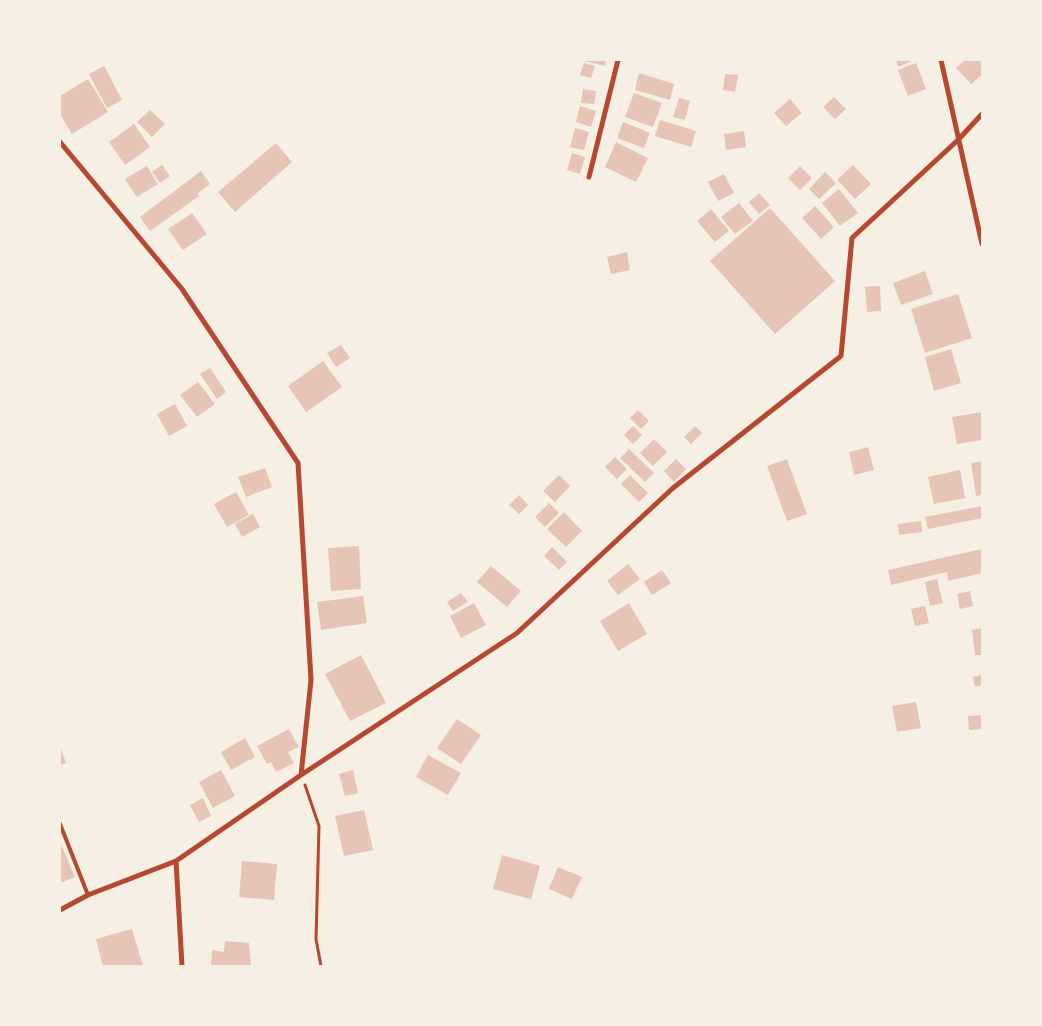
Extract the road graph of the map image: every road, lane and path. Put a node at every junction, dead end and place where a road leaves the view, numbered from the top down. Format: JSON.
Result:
{"nodes":[{"id":1,"x":618,"y":60,"type":"edge"},
{"id":2,"x":941,"y":60,"type":"edge"},
{"id":3,"x":982,"y":114,"type":"edge"},
{"id":4,"x":958,"y":140,"type":"junction"},
{"id":5,"x":60,"y":142,"type":"edge"},
{"id":6,"x":589,"y":177,"type":"dead end"},
{"id":7,"x":982,"y":244,"type":"edge"},
{"id":8,"x":302,"y":775,"type":"junction"},
{"id":9,"x":60,"y":824,"type":"edge"},
{"id":10,"x":176,"y":861,"type":"junction"},
{"id":11,"x":88,"y":894,"type":"junction"},
{"id":12,"x":60,"y":910,"type":"edge"},
{"id":13,"x":182,"y":966,"type":"edge"},
{"id":14,"x":321,"y":966,"type":"edge"}],
"edges":[{"from":1,"to":6,"type":"street"},
{"from":2,"to":4,"type":"street"},
{"from":3,"to":4,"type":"street"},
{"from":4,"to":7,"type":"street"},
{"from":4,"to":8,"type":"street"},
{"from":5,"to":8,"type":"street"},
{"from":8,"to":10,"type":"street"},
{"from":8,"to":14,"type":"path"},
{"from":9,"to":11,"type":"lane"},
{"from":10,"to":11,"type":"street"},
{"from":10,"to":13,"type":"street"},
{"from":11,"to":12,"type":"street"}]}
